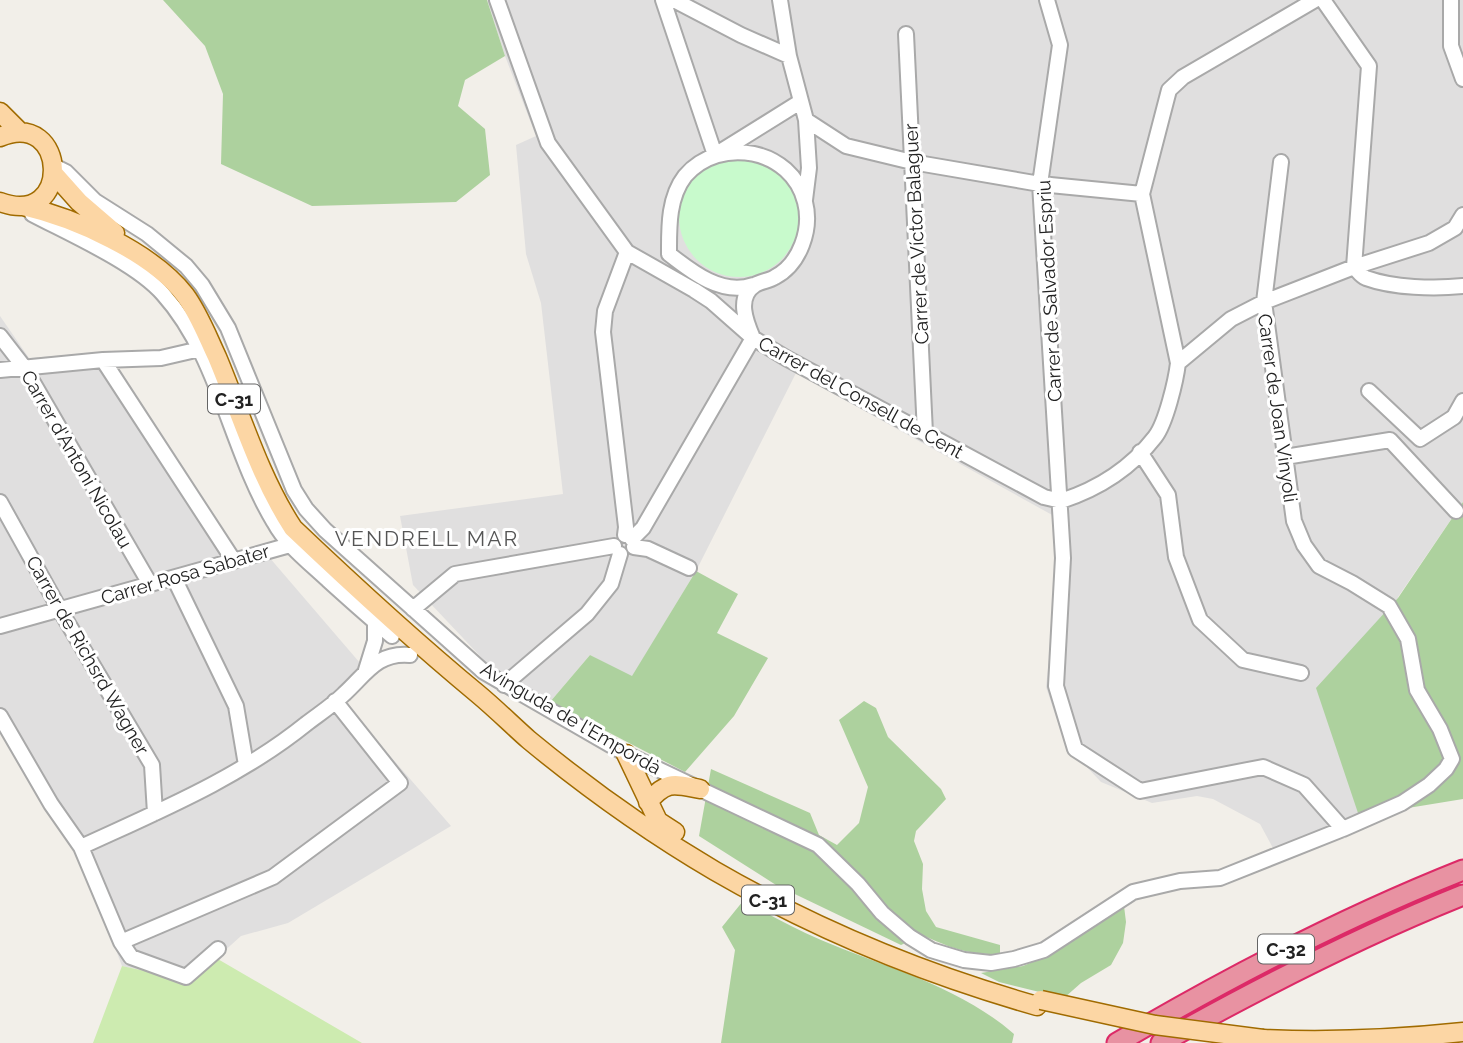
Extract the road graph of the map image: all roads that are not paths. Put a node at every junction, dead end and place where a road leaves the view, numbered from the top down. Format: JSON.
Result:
{"nodes":[{"id":1,"x":497,"y":0,"type":"edge"},
{"id":2,"x":663,"y":0,"type":"edge"},
{"id":3,"x":674,"y":0,"type":"edge"},
{"id":4,"x":780,"y":0,"type":"edge"},
{"id":5,"x":1046,"y":0,"type":"edge"},
{"id":6,"x":1315,"y":0,"type":"edge"},
{"id":7,"x":1323,"y":0,"type":"edge"},
{"id":8,"x":1451,"y":0,"type":"edge"},
{"id":9,"x":906,"y":34,"type":"dead end"},
{"id":10,"x":789,"y":56,"type":"junction"},
{"id":11,"x":1463,"y":79,"type":"edge"},
{"id":12,"x":800,"y":102,"type":"junction"},
{"id":13,"x":0,"y":112,"type":"edge"},
{"id":14,"x":806,"y":120,"type":"junction"},
{"id":15,"x":7,"y":132,"type":"edge"},
{"id":16,"x":715,"y":155,"type":"junction"},
{"id":17,"x":912,"y":162,"type":"junction"},
{"id":18,"x":1281,"y":162,"type":"dead end"},
{"id":19,"x":54,"y":170,"type":"junction"},
{"id":20,"x":1040,"y":184,"type":"junction"},
{"id":21,"x":1142,"y":194,"type":"junction"},
{"id":22,"x":805,"y":201,"type":"junction"},
{"id":23,"x":11,"y":207,"type":"edge"},
{"id":24,"x":1463,"y":215,"type":"edge"},
{"id":25,"x":627,"y":252,"type":"junction"},
{"id":26,"x":673,"y":257,"type":"junction"},
{"id":27,"x":1354,"y":267,"type":"junction"},
{"id":28,"x":652,"y":268,"type":"junction"},
{"id":29,"x":679,"y":281,"type":"junction"},
{"id":30,"x":750,"y":286,"type":"junction"},
{"id":31,"x":1463,"y":286,"type":"edge"},
{"id":32,"x":694,"y":290,"type":"junction"},
{"id":33,"x":1264,"y":302,"type":"junction"},
{"id":34,"x":0,"y":336,"type":"edge"},
{"id":35,"x":753,"y":338,"type":"junction"},
{"id":36,"x":200,"y":349,"type":"junction"},
{"id":37,"x":103,"y":360,"type":"junction"},
{"id":38,"x":1178,"y":363,"type":"junction"},
{"id":39,"x":24,"y":367,"type":"junction"},
{"id":40,"x":0,"y":370,"type":"edge"},
{"id":41,"x":1369,"y":391,"type":"dead end"},
{"id":42,"x":1463,"y":401,"type":"edge"},
{"id":43,"x":925,"y":433,"type":"junction"},
{"id":44,"x":1140,"y":452,"type":"junction"},
{"id":45,"x":1285,"y":457,"type":"junction"},
{"id":46,"x":1061,"y":501,"type":"junction"},
{"id":47,"x":0,"y":502,"type":"edge"},
{"id":48,"x":1456,"y":511,"type":"dead end"},
{"id":49,"x":630,"y":541,"type":"junction"},
{"id":50,"x":290,"y":545,"type":"junction"},
{"id":51,"x":617,"y":550,"type":"junction"},
{"id":52,"x":233,"y":561,"type":"junction"},
{"id":53,"x":689,"y":568,"type":"dead end"},
{"id":54,"x":174,"y":578,"type":"junction"},
{"id":55,"x":150,"y":584,"type":"junction"},
{"id":56,"x":1389,"y":606,"type":"joint"},
{"id":57,"x":413,"y":609,"type":"junction"},
{"id":58,"x":60,"y":610,"type":"junction"},
{"id":59,"x":375,"y":622,"type":"junction"},
{"id":60,"x":0,"y":626,"type":"edge"},
{"id":61,"x":392,"y":636,"type":"dead end"},
{"id":62,"x":410,"y":655,"type":"dead end"},
{"id":63,"x":366,"y":670,"type":"junction"},
{"id":64,"x":1301,"y":673,"type":"dead end"},
{"id":65,"x":505,"y":685,"type":"junction"},
{"id":66,"x":335,"y":701,"type":"junction"},
{"id":67,"x":0,"y":716,"type":"edge"},
{"id":68,"x":626,"y":754,"type":"junction"},
{"id":69,"x":246,"y":765,"type":"junction"},
{"id":70,"x":700,"y":789,"type":"junction"},
{"id":71,"x":648,"y":802,"type":"junction"},
{"id":72,"x":155,"y":813,"type":"junction"},
{"id":73,"x":1343,"y":829,"type":"junction"},
{"id":74,"x":81,"y":847,"type":"junction"},
{"id":75,"x":696,"y":850,"type":"junction"},
{"id":76,"x":1463,"y":870,"type":"edge"},
{"id":77,"x":1463,"y":895,"type":"edge"},
{"id":78,"x":121,"y":942,"type":"junction"},
{"id":79,"x":218,"y":948,"type":"dead end"},
{"id":80,"x":1039,"y":1003,"type":"junction"},
{"id":81,"x":1463,"y":1032,"type":"edge"},
{"id":82,"x":1117,"y":1043,"type":"edge"},
{"id":83,"x":1161,"y":1043,"type":"edge"},
{"id":84,"x":1235,"y":1043,"type":"edge"}],
"edges":[{"from":1,"to":25,"type":"street","name":"Carrer del Consell de Cent"},
{"from":2,"to":16,"type":"street"},
{"from":3,"to":10,"type":"street"},
{"from":4,"to":10,"type":"street"},
{"from":5,"to":20,"type":"street","name":"Carrer de Salvador Espriu"},
{"from":6,"to":21,"type":"street"},
{"from":7,"to":27,"type":"street"},
{"from":8,"to":11,"type":"street"},
{"from":9,"to":17,"type":"street","name":"Carrer de Víctor Balaguer"},
{"from":10,"to":12,"type":"street"},
{"from":12,"to":14,"type":"street"},
{"from":12,"to":16,"type":"street"},
{"from":13,"to":15,"type":"main road"},
{"from":14,"to":17,"type":"street"},
{"from":14,"to":22,"type":"street"},
{"from":15,"to":19,"type":"main road","number":"C-31"},
{"from":16,"to":22,"type":"street"},
{"from":16,"to":26,"type":"street"},
{"from":17,"to":20,"type":"street"},
{"from":17,"to":43,"type":"street","name":"Carrer de Víctor Balaguer"},
{"from":18,"to":33,"type":"street","name":"Carrer de Joan Vinyoli"},
{"from":19,"to":23,"type":"main road"},
{"from":19,"to":57,"type":"street","name":"Avinguda de l'Empordà"},
{"from":19,"to":75,"type":"main road","number":"C-31"},
{"from":20,"to":21,"type":"street"},
{"from":20,"to":46,"type":"street","name":"Carrer de Salvador Espriu"},
{"from":21,"to":38,"type":"street"},
{"from":22,"to":30,"type":"street"},
{"from":23,"to":36,"type":"street"},
{"from":23,"to":80,"type":"main road","number":"C-31"},
{"from":24,"to":27,"type":"street"},
{"from":25,"to":28,"type":"street","name":"Carrer del Consell de Cent"},
{"from":25,"to":49,"type":"street"},
{"from":26,"to":28,"type":"street"},
{"from":26,"to":29,"type":"street"},
{"from":26,"to":30,"type":"street"},
{"from":27,"to":31,"type":"street"},
{"from":27,"to":33,"type":"street"},
{"from":28,"to":29,"type":"street","name":"Carrer del Consell de Cent"},
{"from":29,"to":32,"type":"street","name":"Carrer del Consell de Cent"},
{"from":30,"to":32,"type":"street"},
{"from":30,"to":35,"type":"street"},
{"from":32,"to":35,"type":"street","name":"Carrer del Consell de Cent"},
{"from":33,"to":38,"type":"street"},
{"from":33,"to":45,"type":"street","name":"Carrer de Joan Vinyoli"},
{"from":34,"to":39,"type":"street","name":"Carrer d'Antoni Nicolau"},
{"from":35,"to":43,"type":"street","name":"Carrer del Consell de Cent"},
{"from":35,"to":49,"type":"street"},
{"from":36,"to":37,"type":"street"},
{"from":36,"to":50,"type":"street"},
{"from":37,"to":39,"type":"street"},
{"from":37,"to":52,"type":"street"},
{"from":38,"to":44,"type":"street"},
{"from":39,"to":40,"type":"street"},
{"from":39,"to":55,"type":"street","name":"Carrer d'Antoni Nicolau"},
{"from":41,"to":42,"type":"street"},
{"from":43,"to":46,"type":"street","name":"Carrer del Consell de Cent"},
{"from":44,"to":46,"type":"street"},
{"from":44,"to":64,"type":"street"},
{"from":45,"to":48,"type":"street"},
{"from":45,"to":56,"type":"street","name":"Carrer de Joan Vinyoli"},
{"from":46,"to":73,"type":"street","name":"Carrer de Salvador Espriu"},
{"from":47,"to":58,"type":"street","name":"Carrer de Richsrd Wagner"},
{"from":49,"to":51,"type":"street"},
{"from":49,"to":53,"type":"street"},
{"from":50,"to":52,"type":"street","name":"Carrer Rosa Sabater"},
{"from":50,"to":59,"type":"street"},
{"from":51,"to":57,"type":"street"},
{"from":51,"to":65,"type":"street"},
{"from":52,"to":54,"type":"street","name":"Carrer Rosa Sabater"},
{"from":54,"to":55,"type":"street","name":"Carrer Rosa Sabater"},
{"from":54,"to":69,"type":"street"},
{"from":55,"to":58,"type":"street","name":"Carrer Rosa Sabater"},
{"from":56,"to":73,"type":"street","name":"Avinguda de l'Empordà"},
{"from":57,"to":65,"type":"street","name":"Avinguda de l'Empordà"},
{"from":58,"to":60,"type":"street","name":"Carrer Rosa Sabater"},
{"from":58,"to":72,"type":"street","name":"Carrer de Richsrd Wagner"},
{"from":59,"to":61,"type":"street"},
{"from":59,"to":63,"type":"street"},
{"from":62,"to":63,"type":"street"},
{"from":63,"to":66,"type":"street"},
{"from":65,"to":68,"type":"street","name":"Avinguda de l'Empordà"},
{"from":66,"to":69,"type":"street"},
{"from":66,"to":78,"type":"street"},
{"from":67,"to":74,"type":"street"},
{"from":68,"to":70,"type":"street","name":"Avinguda de l'Empordà"},
{"from":68,"to":71,"type":"main road"},
{"from":69,"to":72,"type":"street"},
{"from":70,"to":71,"type":"main road"},
{"from":70,"to":73,"type":"street","name":"Avinguda de l'Empordà"},
{"from":71,"to":75,"type":"main road"},
{"from":72,"to":74,"type":"street"},
{"from":74,"to":78,"type":"street"},
{"from":75,"to":80,"type":"main road","number":"C-31"},
{"from":76,"to":82,"type":"highway","number":"C-32"},
{"from":77,"to":83,"type":"highway","number":"C-32"},
{"from":78,"to":79,"type":"street"},
{"from":80,"to":81,"type":"main road","number":"C-31","bridge":true},
{"from":80,"to":84,"type":"main road","number":"C-31"}]}
